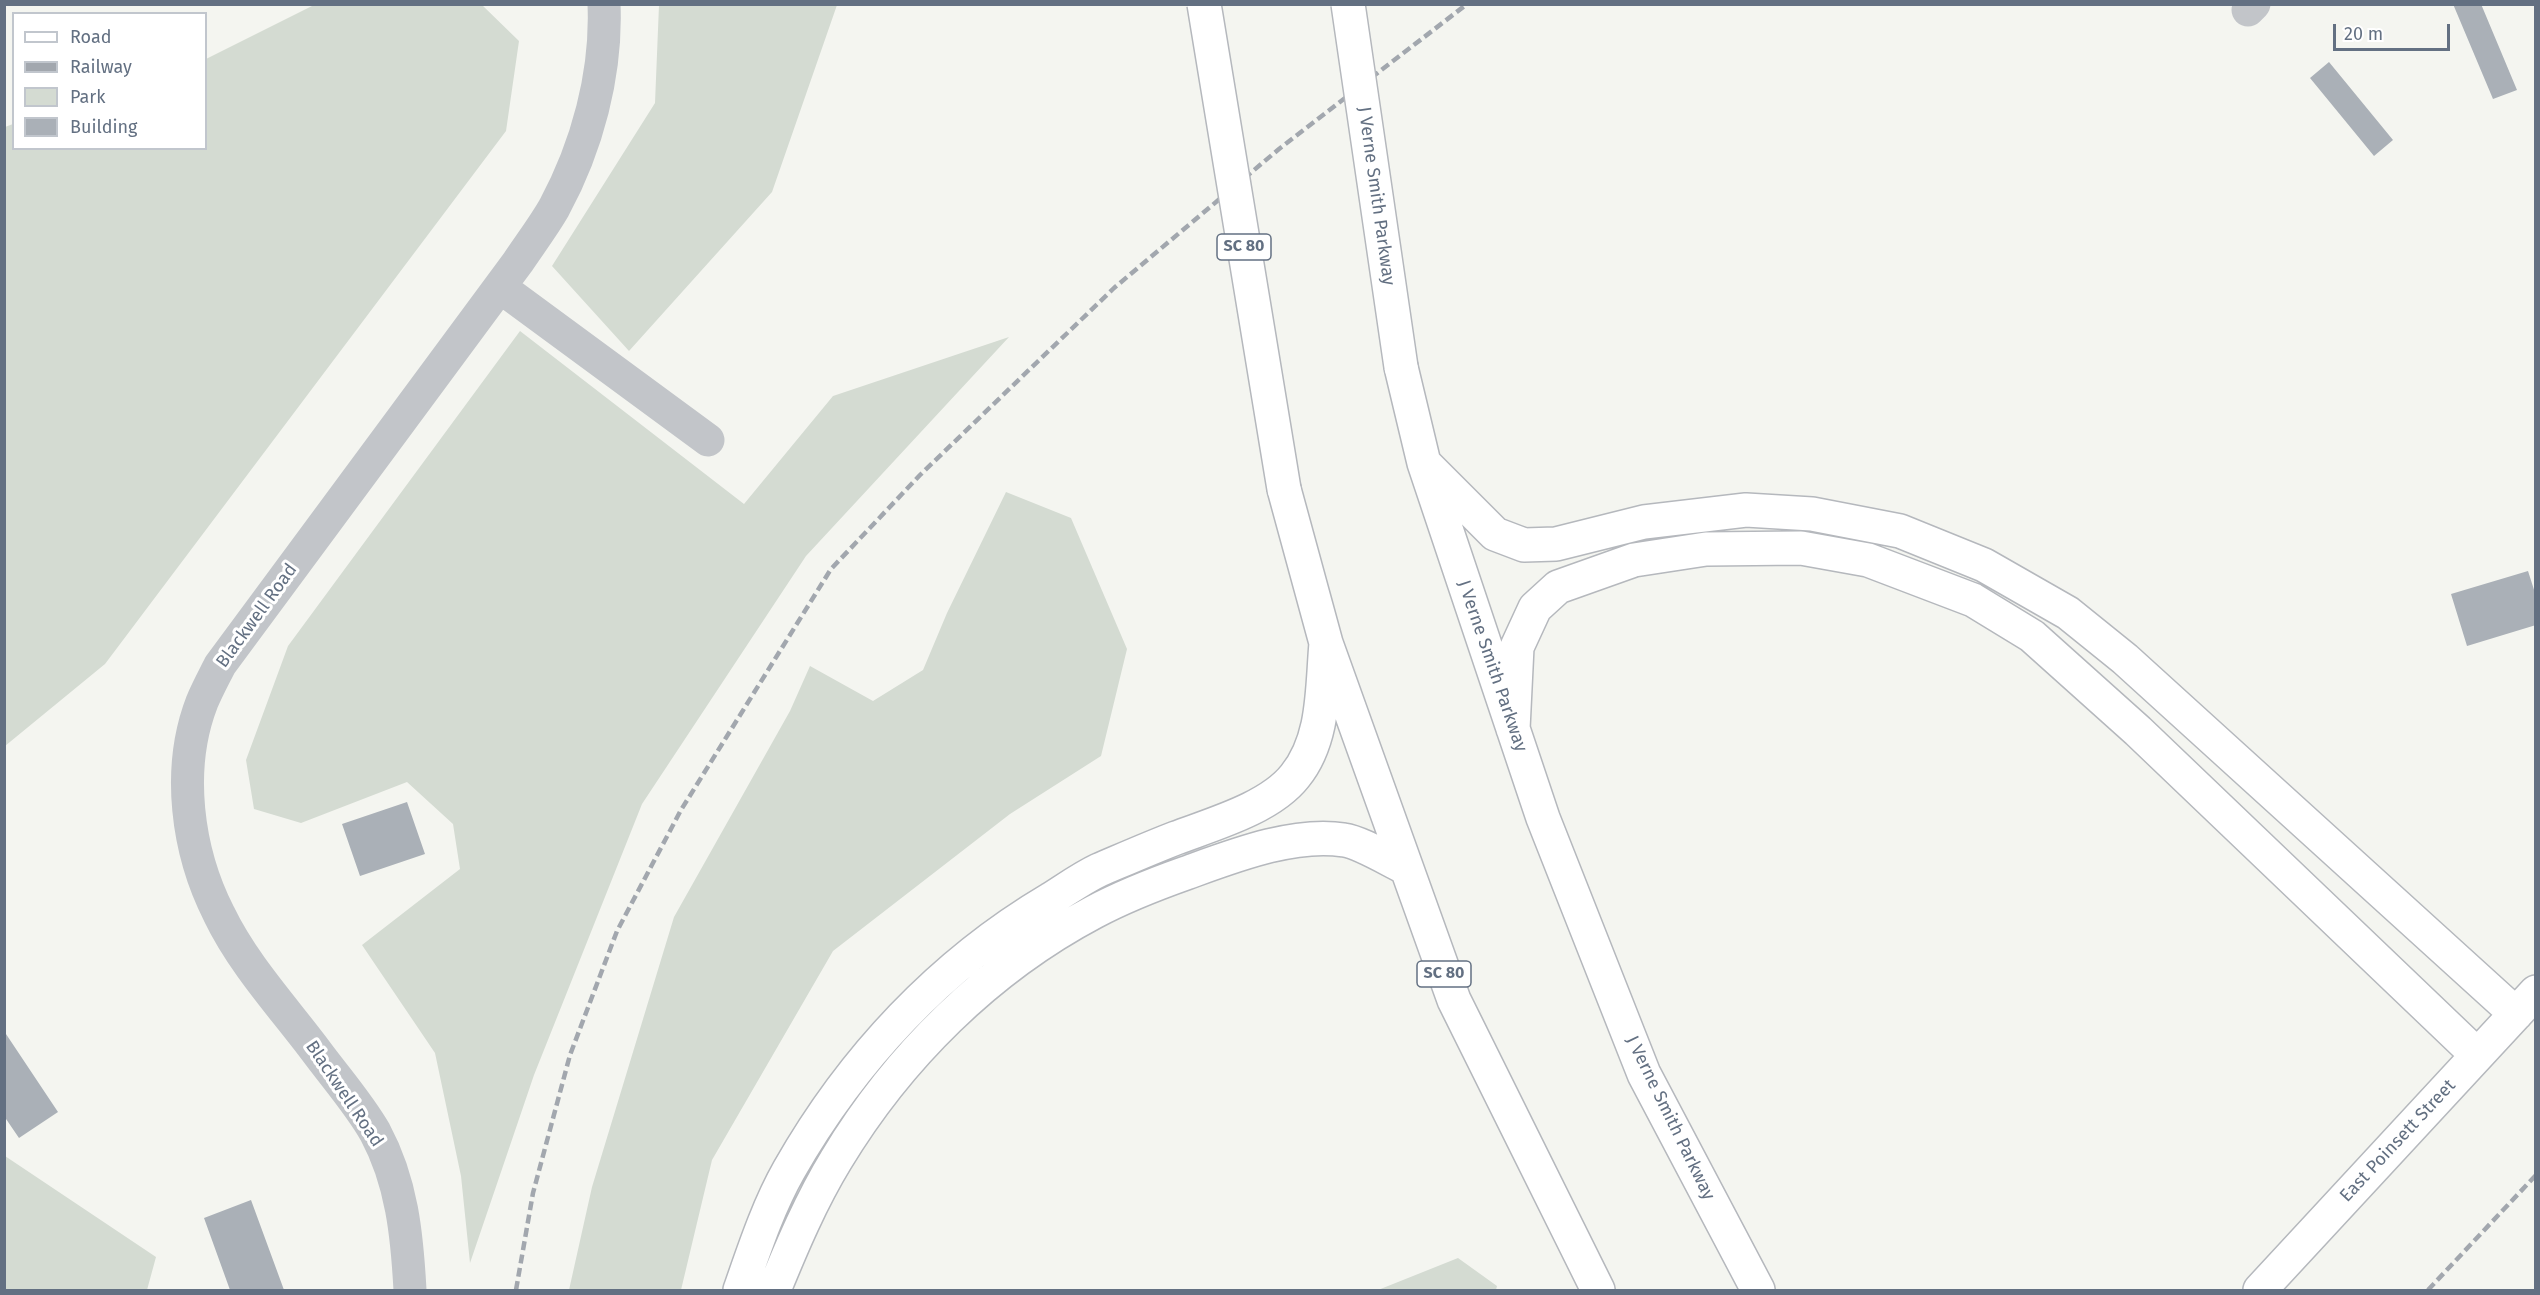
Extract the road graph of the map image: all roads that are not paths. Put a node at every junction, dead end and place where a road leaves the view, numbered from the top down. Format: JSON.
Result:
{"nodes":[{"id":1,"x":604,"y":4,"type":"edge"},
{"id":2,"x":1204,"y":4,"type":"edge"},
{"id":3,"x":1348,"y":4,"type":"edge"},
{"id":4,"x":500,"y":287,"type":"junction"},
{"id":5,"x":708,"y":440,"type":"dead end"},
{"id":6,"x":1424,"y":463,"type":"junction"},
{"id":7,"x":1326,"y":643,"type":"junction"},
{"id":8,"x":1513,"y":729,"type":"junction"},
{"id":9,"x":1406,"y":868,"type":"junction"},
{"id":10,"x":2525,"y":1003,"type":"edge"},
{"id":11,"x":2477,"y":1055,"type":"junction"},
{"id":12,"x":410,"y":1290,"type":"edge"},
{"id":13,"x":740,"y":1290,"type":"edge"},
{"id":14,"x":774,"y":1290,"type":"edge"},
{"id":15,"x":1598,"y":1290,"type":"edge"},
{"id":16,"x":1758,"y":1290,"type":"edge"},
{"id":17,"x":2260,"y":1290,"type":"edge"}],
"edges":[{"from":1,"to":4,"type":"street","name":"Blackwell Road"},
{"from":2,"to":7,"type":"main road","number":"SC 80","bridge":true},
{"from":3,"to":6,"type":"main road","name":"J Verne Smith Parkway","bridge":true},
{"from":4,"to":5,"type":"street"},
{"from":4,"to":12,"type":"street","name":"Blackwell Road"},
{"from":6,"to":8,"type":"main road","name":"J Verne Smith Parkway"},
{"from":6,"to":10,"type":"main road"},
{"from":7,"to":9,"type":"main road","number":"SC 80"},
{"from":7,"to":13,"type":"main road"},
{"from":8,"to":11,"type":"main road"},
{"from":8,"to":16,"type":"main road","name":"J Verne Smith Parkway"},
{"from":9,"to":14,"type":"main road"},
{"from":9,"to":15,"type":"main road","number":"SC 80"},
{"from":10,"to":11,"type":"main road","name":"East Poinsett Street"},
{"from":11,"to":17,"type":"main road","name":"East Poinsett Street"}]}
